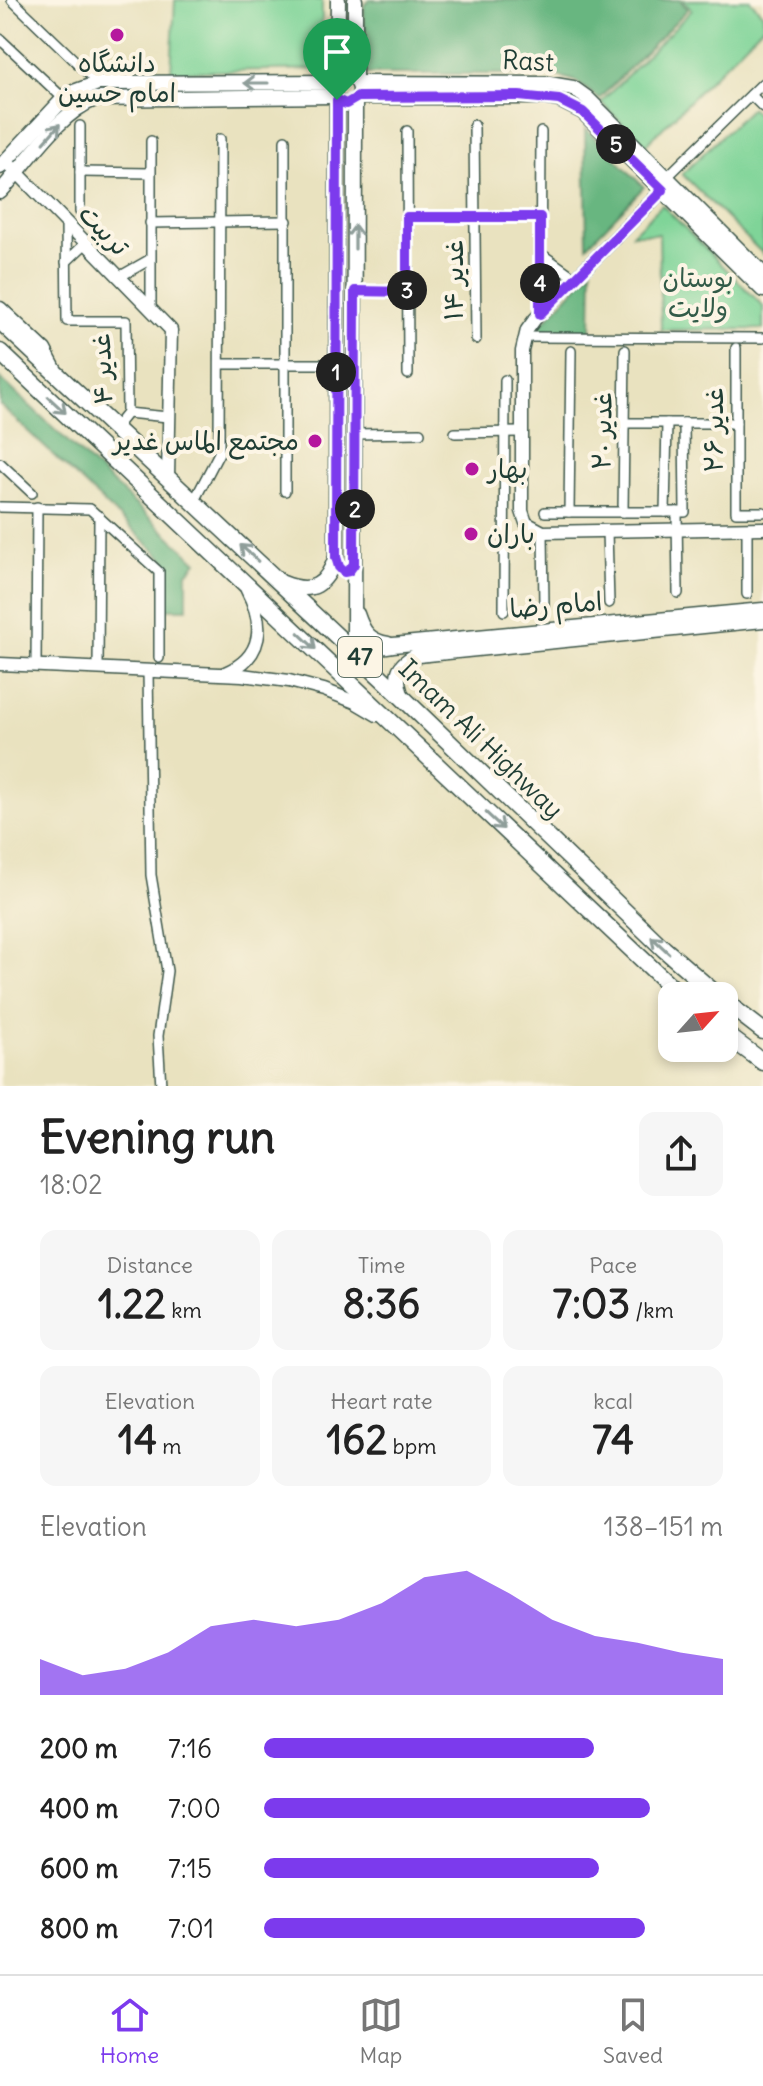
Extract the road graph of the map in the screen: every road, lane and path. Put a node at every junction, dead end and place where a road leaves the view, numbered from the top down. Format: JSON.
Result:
{"nodes":[{"id":1,"x":12,"y":0,"type":"edge"},
{"id":2,"x":338,"y":0,"type":"edge"},
{"id":3,"x":357,"y":3,"type":"edge"},
{"id":4,"x":0,"y":39,"type":"edge"},
{"id":5,"x":354,"y":57,"type":"junction"},
{"id":6,"x":338,"y":62,"type":"junction"},
{"id":7,"x":98,"y":83,"type":"junction"},
{"id":8,"x":763,"y":83,"type":"edge"},
{"id":9,"x":336,"y":89,"type":"junction"},
{"id":10,"x":357,"y":90,"type":"junction"},
{"id":11,"x":751,"y":95,"type":"junction"},
{"id":12,"x":63,"y":98,"type":"junction"},
{"id":13,"x":763,"y":107,"type":"edge"},
{"id":14,"x":474,"y":125,"type":"dead end"},
{"id":15,"x":80,"y":126,"type":"dead end"},
{"id":16,"x":407,"y":131,"type":"dead end"},
{"id":17,"x":541,"y":132,"type":"dead end"},
{"id":18,"x":220,"y":139,"type":"dead end"},
{"id":19,"x":285,"y":140,"type":"dead end"},
{"id":20,"x":151,"y":141,"type":"dead end"},
{"id":21,"x":3,"y":164,"type":"edge"},
{"id":22,"x":80,"y":172,"type":"junction"},
{"id":23,"x":18,"y":173,"type":"junction"},
{"id":24,"x":150,"y":173,"type":"junction"},
{"id":25,"x":665,"y":183,"type":"junction"},
{"id":26,"x":0,"y":192,"type":"edge"},
{"id":27,"x":80,"y":212,"type":"dead end"},
{"id":28,"x":407,"y":217,"type":"junction"},
{"id":29,"x":476,"y":217,"type":"junction"},
{"id":30,"x":540,"y":217,"type":"junction"},
{"id":31,"x":220,"y":220,"type":"junction"},
{"id":32,"x":287,"y":221,"type":"junction"},
{"id":33,"x":66,"y":223,"type":"junction"},
{"id":34,"x":150,"y":223,"type":"junction"},
{"id":35,"x":86,"y":243,"type":"junction"},
{"id":36,"x":540,"y":253,"type":"junction"},
{"id":37,"x":149,"y":260,"type":"junction"},
{"id":38,"x":66,"y":262,"type":"junction"},
{"id":39,"x":763,"y":274,"type":"edge"},
{"id":40,"x":119,"y":277,"type":"junction"},
{"id":41,"x":575,"y":278,"type":"junction"},
{"id":42,"x":763,"y":290,"type":"edge"},
{"id":43,"x":355,"y":291,"type":"junction"},
{"id":44,"x":407,"y":292,"type":"junction"},
{"id":45,"x":0,"y":309,"type":"edge"},
{"id":46,"x":151,"y":310,"type":"junction"},
{"id":47,"x":540,"y":314,"type":"junction"},
{"id":48,"x":0,"y":321,"type":"edge"},
{"id":49,"x":525,"y":337,"type":"junction"},
{"id":50,"x":763,"y":338,"type":"edge"},
{"id":51,"x":476,"y":339,"type":"dead end"},
{"id":52,"x":736,"y":348,"type":"dead end"},
{"id":53,"x":625,"y":350,"type":"dead end"},
{"id":54,"x":571,"y":351,"type":"dead end"},
{"id":55,"x":0,"y":352,"type":"edge"},
{"id":56,"x":220,"y":364,"type":"junction"},
{"id":57,"x":287,"y":364,"type":"junction"},
{"id":58,"x":336,"y":364,"type":"junction"},
{"id":59,"x":56,"y":373,"type":"junction"},
{"id":60,"x":408,"y":374,"type":"dead end"},
{"id":61,"x":505,"y":380,"type":"dead end"},
{"id":62,"x":127,"y":413,"type":"junction"},
{"id":63,"x":168,"y":417,"type":"junction"},
{"id":64,"x":625,"y":423,"type":"junction"},
{"id":65,"x":667,"y":423,"type":"junction"},
{"id":66,"x":684,"y":423,"type":"junction"},
{"id":67,"x":736,"y":423,"type":"junction"},
{"id":68,"x":115,"y":428,"type":"junction"},
{"id":69,"x":504,"y":432,"type":"junction"},
{"id":70,"x":522,"y":432,"type":"junction"},
{"id":71,"x":420,"y":433,"type":"dead end"},
{"id":72,"x":455,"y":433,"type":"dead end"},
{"id":73,"x":355,"y":434,"type":"junction"},
{"id":74,"x":0,"y":463,"type":"edge"},
{"id":75,"x":168,"y":477,"type":"junction"},
{"id":76,"x":285,"y":491,"type":"dead end"},
{"id":77,"x":32,"y":493,"type":"dead end"},
{"id":78,"x":194,"y":501,"type":"junction"},
{"id":79,"x":0,"y":507,"type":"edge"},
{"id":80,"x":37,"y":507,"type":"junction"},
{"id":81,"x":545,"y":512,"type":"dead end"},
{"id":82,"x":569,"y":512,"type":"junction"},
{"id":83,"x":623,"y":512,"type":"junction"},
{"id":84,"x":665,"y":512,"type":"junction"},
{"id":85,"x":681,"y":512,"type":"junction"},
{"id":86,"x":763,"y":512,"type":"edge"},
{"id":87,"x":99,"y":516,"type":"junction"},
{"id":88,"x":747,"y":528,"type":"junction"},
{"id":89,"x":763,"y":528,"type":"edge"},
{"id":90,"x":677,"y":529,"type":"junction"},
{"id":91,"x":607,"y":531,"type":"junction"},
{"id":92,"x":543,"y":532,"type":"junction"},
{"id":93,"x":336,"y":557,"type":"junction"},
{"id":94,"x":354,"y":564,"type":"junction"},
{"id":95,"x":240,"y":578,"type":"junction"},
{"id":96,"x":279,"y":581,"type":"junction"},
{"id":97,"x":678,"y":593,"type":"dead end"},
{"id":98,"x":747,"y":594,"type":"dead end"},
{"id":99,"x":352,"y":603,"type":"junction"},
{"id":100,"x":609,"y":603,"type":"dead end"},
{"id":101,"x":544,"y":605,"type":"dead end"},
{"id":102,"x":763,"y":610,"type":"edge"},
{"id":103,"x":504,"y":611,"type":"dead end"},
{"id":104,"x":763,"y":620,"type":"edge"},
{"id":105,"x":393,"y":645,"type":"junction"},
{"id":106,"x":430,"y":647,"type":"junction"},
{"id":107,"x":354,"y":651,"type":"junction"},
{"id":108,"x":159,"y":658,"type":"dead end"},
{"id":109,"x":0,"y":664,"type":"edge"},
{"id":110,"x":36,"y":666,"type":"junction"},
{"id":111,"x":98,"y":668,"type":"junction"},
{"id":112,"x":148,"y":671,"type":"junction"},
{"id":113,"x":222,"y":674,"type":"junction"},
{"id":114,"x":402,"y":697,"type":"junction"},
{"id":115,"x":395,"y":725,"type":"junction"},
{"id":116,"x":666,"y":982,"type":"edge"},
{"id":117,"x":702,"y":982,"type":"edge"},
{"id":118,"x":738,"y":1012,"type":"edge"},
{"id":119,"x":763,"y":1031,"type":"edge"},
{"id":120,"x":738,"y":1043,"type":"edge"},
{"id":121,"x":763,"y":1062,"type":"edge"},
{"id":122,"x":161,"y":1086,"type":"edge"}],
"edges":[{"from":1,"to":7,"type":"street"},
{"from":2,"to":6,"type":"main road"},
{"from":3,"to":5,"type":"main road"},
{"from":4,"to":12,"type":"street"},
{"from":5,"to":6,"type":"main road"},
{"from":5,"to":10,"type":"main road"},
{"from":6,"to":9,"type":"main road"},
{"from":9,"to":7,"type":"main road","one_way":true},
{"from":7,"to":12,"type":"main road"},
{"from":8,"to":11,"type":"street"},
{"from":9,"to":10,"type":"main road"},
{"from":9,"to":10,"type":"main road"},
{"from":23,"to":9,"type":"main road","one_way":true},
{"from":9,"to":58,"type":"main road"},
{"from":10,"to":25,"type":"main road","name":"Rast"},
{"from":43,"to":10,"type":"main road","one_way":true},
{"from":11,"to":13,"type":"street"},
{"from":11,"to":25,"type":"street"},
{"from":12,"to":21,"type":"main road"},
{"from":14,"to":29,"type":"street","name":"غدیر ۱۴"},
{"from":15,"to":22,"type":"street"},
{"from":16,"to":28,"type":"street"},
{"from":17,"to":30,"type":"street"},
{"from":18,"to":31,"type":"street"},
{"from":19,"to":32,"type":"street"},
{"from":20,"to":24,"type":"street"},
{"from":21,"to":23,"type":"street","name":"تربیت"},
{"from":22,"to":24,"type":"street"},
{"from":22,"to":27,"type":"street"},
{"from":23,"to":26,"type":"main road"},
{"from":23,"to":33,"type":"street","name":"تربیت"},
{"from":24,"to":34,"type":"street"},
{"from":25,"to":39,"type":"main road","name":"Rast"},
{"from":25,"to":41,"type":"street"},
{"from":25,"to":42,"type":"main road","name":"Rast"},
{"from":28,"to":29,"type":"street"},
{"from":28,"to":44,"type":"street"},
{"from":29,"to":30,"type":"street"},
{"from":29,"to":51,"type":"street","name":"غدیر ۱۴"},
{"from":30,"to":36,"type":"street"},
{"from":31,"to":32,"type":"street"},
{"from":31,"to":34,"type":"street"},
{"from":31,"to":56,"type":"street"},
{"from":32,"to":57,"type":"street"},
{"from":33,"to":35,"type":"street","name":"تربیت"},
{"from":33,"to":38,"type":"street","name":"غدیر ۴"},
{"from":34,"to":37,"type":"street"},
{"from":35,"to":38,"type":"street"},
{"from":35,"to":40,"type":"street","name":"تربیت"},
{"from":36,"to":41,"type":"street"},
{"from":36,"to":47,"type":"street"},
{"from":37,"to":40,"type":"street"},
{"from":37,"to":46,"type":"street"},
{"from":38,"to":62,"type":"street","name":"غدیر ۴"},
{"from":40,"to":46,"type":"street","name":"تربیت"},
{"from":41,"to":47,"type":"street"},
{"from":43,"to":44,"type":"street"},
{"from":43,"to":73,"type":"main road"},
{"from":44,"to":60,"type":"street"},
{"from":45,"to":59,"type":"main road"},
{"from":46,"to":63,"type":"street","name":"تربیت"},
{"from":47,"to":49,"type":"street"},
{"from":48,"to":59,"type":"highway","name":"Imam Ali Highway","number":"47"},
{"from":49,"to":50,"type":"street"},
{"from":49,"to":70,"type":"street"},
{"from":52,"to":67,"type":"street","name":"غدیر ۲۶"},
{"from":53,"to":64,"type":"street","name":"غدیر ۲۰"},
{"from":54,"to":82,"type":"street"},
{"from":55,"to":95,"type":"highway","name":"Imam Ali Highway","number":"47","one_way":true},
{"from":56,"to":57,"type":"street"},
{"from":56,"to":78,"type":"street"},
{"from":57,"to":58,"type":"street"},
{"from":57,"to":76,"type":"street"},
{"from":58,"to":93,"type":"main road"},
{"from":59,"to":68,"type":"highway","name":"Imam Ali Highway","number":"47"},
{"from":61,"to":69,"type":"street"},
{"from":62,"to":63,"type":"street"},
{"from":62,"to":68,"type":"street","name":"غدیر ۴"},
{"from":63,"to":75,"type":"street"},
{"from":64,"to":65,"type":"street"},
{"from":64,"to":83,"type":"street","name":"غدیر ۲۰"},
{"from":65,"to":66,"type":"street"},
{"from":65,"to":84,"type":"street"},
{"from":66,"to":67,"type":"street"},
{"from":66,"to":85,"type":"street"},
{"from":67,"to":86,"type":"street","name":"غدیر ۲۶"},
{"from":68,"to":75,"type":"highway","name":"Imam Ali Highway","number":"47"},
{"from":69,"to":70,"type":"street"},
{"from":69,"to":72,"type":"street"},
{"from":69,"to":103,"type":"street"},
{"from":70,"to":92,"type":"street"},
{"from":71,"to":73,"type":"street"},
{"from":73,"to":94,"type":"main road"},
{"from":74,"to":77,"type":"street"},
{"from":75,"to":78,"type":"highway","name":"Imam Ali Highway","number":"47"},
{"from":96,"to":78,"type":"highway","name":"Imam Ali Highway","number":"47","one_way":true},
{"from":79,"to":80,"type":"street"},
{"from":80,"to":87,"type":"street"},
{"from":80,"to":110,"type":"street"},
{"from":81,"to":82,"type":"street"},
{"from":82,"to":83,"type":"street"},
{"from":83,"to":84,"type":"street"},
{"from":84,"to":85,"type":"street"},
{"from":85,"to":90,"type":"street"},
{"from":87,"to":108,"type":"street"},
{"from":87,"to":111,"type":"street"},
{"from":88,"to":89,"type":"street"},
{"from":88,"to":90,"type":"street"},
{"from":88,"to":98,"type":"street"},
{"from":90,"to":91,"type":"street"},
{"from":90,"to":97,"type":"street"},
{"from":91,"to":92,"type":"street"},
{"from":91,"to":100,"type":"street"},
{"from":92,"to":101,"type":"street"},
{"from":93,"to":94,"type":"main road"},
{"from":93,"to":96,"type":"main road"},
{"from":94,"to":99,"type":"main road"},
{"from":95,"to":113,"type":"street"},
{"from":95,"to":115,"type":"highway","name":"Imam Ali Highway","number":"47","one_way":true},
{"from":96,"to":107,"type":"highway","name":"Imam Ali Highway","number":"47"},
{"from":99,"to":105,"type":"main road"},
{"from":99,"to":107,"type":"main road"},
{"from":102,"to":106,"type":"main road","name":"امام رضا"},
{"from":104,"to":106,"type":"main road","name":"امام رضا"},
{"from":105,"to":106,"type":"main road","name":"امام رضا"},
{"from":105,"to":107,"type":"main road","name":"امام رضا"},
{"from":106,"to":114,"type":"main road","name":"امام رضا"},
{"from":107,"to":114,"type":"highway","name":"Imam Ali Highway","number":"47"},
{"from":109,"to":110,"type":"street"},
{"from":110,"to":111,"type":"street"},
{"from":111,"to":112,"type":"street"},
{"from":112,"to":113,"type":"street"},
{"from":112,"to":122,"type":"street"},
{"from":113,"to":115,"type":"street"},
{"from":117,"to":114,"type":"highway","name":"Imam Ali Highway","number":"47","one_way":true},
{"from":115,"to":116,"type":"highway","name":"Imam Ali Highway","number":"47","one_way":true},
{"from":118,"to":119,"type":"highway"},
{"from":120,"to":121,"type":"highway"}]}
